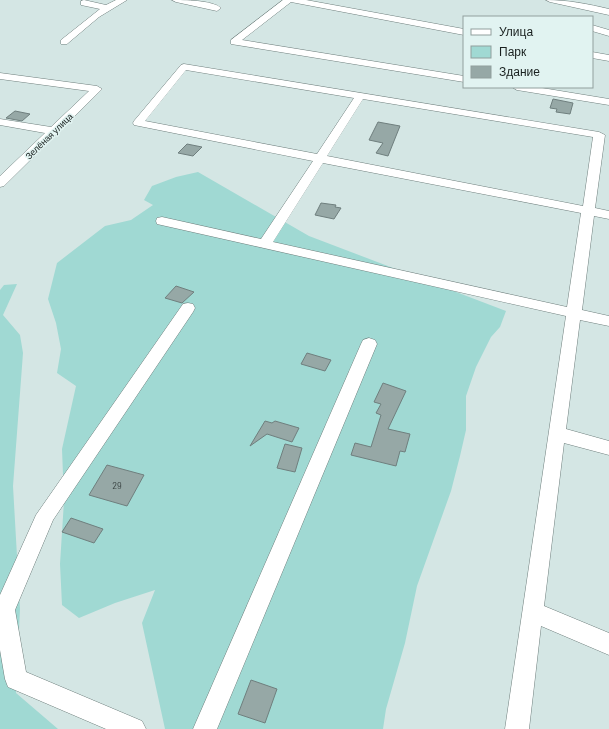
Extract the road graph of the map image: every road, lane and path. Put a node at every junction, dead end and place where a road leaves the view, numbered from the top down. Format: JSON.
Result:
{"nodes":[{"id":1,"x":123,"y":0,"type":"edge"},
{"id":2,"x":176,"y":0,"type":"edge"},
{"id":3,"x":288,"y":0,"type":"edge"},
{"id":4,"x":293,"y":0,"type":"edge"},
{"id":5,"x":550,"y":0,"type":"edge"},
{"id":6,"x":84,"y":3,"type":"dead end"},
{"id":7,"x":592,"y":3,"type":"edge"},
{"id":8,"x":107,"y":8,"type":"junction"},
{"id":9,"x":217,"y":8,"type":"dead end"},
{"id":10,"x":609,"y":12,"type":"edge"},
{"id":11,"x":583,"y":16,"type":"edge"},
{"id":12,"x":593,"y":28,"type":"edge"},
{"id":13,"x":463,"y":32,"type":"edge"},
{"id":14,"x":609,"y":33,"type":"edge"},
{"id":15,"x":64,"y":42,"type":"dead end"},
{"id":16,"x":593,"y":55,"type":"edge"},
{"id":17,"x":609,"y":58,"type":"edge"},
{"id":18,"x":1,"y":76,"type":"edge"},
{"id":19,"x":463,"y":79,"type":"edge"},
{"id":20,"x":534,"y":88,"type":"edge"},
{"id":21,"x":360,"y":96,"type":"junction"},
{"id":22,"x":609,"y":102,"type":"edge"},
{"id":23,"x":0,"y":122,"type":"edge"},
{"id":24,"x":54,"y":131,"type":"junction"},
{"id":25,"x":319,"y":160,"type":"junction"},
{"id":26,"x":1,"y":182,"type":"edge"},
{"id":27,"x":589,"y":211,"type":"junction"},
{"id":28,"x":609,"y":215,"type":"edge"},
{"id":29,"x":162,"y":221,"type":"dead end"},
{"id":30,"x":265,"y":244,"type":"junction"},
{"id":31,"x":188,"y":308,"type":"dead end"},
{"id":32,"x":574,"y":314,"type":"junction"},
{"id":33,"x":609,"y":321,"type":"edge"},
{"id":34,"x":369,"y":344,"type":"dead end"},
{"id":35,"x":557,"y":434,"type":"junction"},
{"id":36,"x":609,"y":448,"type":"edge"},
{"id":37,"x":532,"y":612,"type":"junction"},
{"id":38,"x":609,"y":644,"type":"edge"},
{"id":39,"x":134,"y":729,"type":"edge"},
{"id":40,"x":206,"y":729,"type":"edge"},
{"id":41,"x":517,"y":729,"type":"edge"}],
"edges":[{"from":1,"to":8,"type":"street"},
{"from":2,"to":9,"type":"street"},
{"from":3,"to":19,"type":"street"},
{"from":4,"to":13,"type":"street"},
{"from":5,"to":7,"type":"street"},
{"from":6,"to":8,"type":"street"},
{"from":7,"to":10,"type":"street"},
{"from":7,"to":11,"type":"street"},
{"from":8,"to":15,"type":"street"},
{"from":12,"to":14,"type":"street"},
{"from":16,"to":17,"type":"street"},
{"from":18,"to":24,"type":"street","name":"Зелёная улица"},
{"from":20,"to":22,"type":"street"},
{"from":21,"to":25,"type":"street"},
{"from":21,"to":25,"type":"street"},
{"from":21,"to":27,"type":"street"},
{"from":23,"to":24,"type":"street"},
{"from":24,"to":26,"type":"street","name":"Зелёная улица"},
{"from":25,"to":27,"type":"street"},
{"from":25,"to":30,"type":"street"},
{"from":27,"to":28,"type":"street"},
{"from":27,"to":32,"type":"street"},
{"from":29,"to":30,"type":"street"},
{"from":30,"to":32,"type":"street"},
{"from":31,"to":39,"type":"street"},
{"from":32,"to":33,"type":"street"},
{"from":32,"to":35,"type":"street"},
{"from":34,"to":40,"type":"street"},
{"from":35,"to":36,"type":"street"},
{"from":35,"to":37,"type":"street"},
{"from":37,"to":38,"type":"street"},
{"from":37,"to":41,"type":"street"}]}
